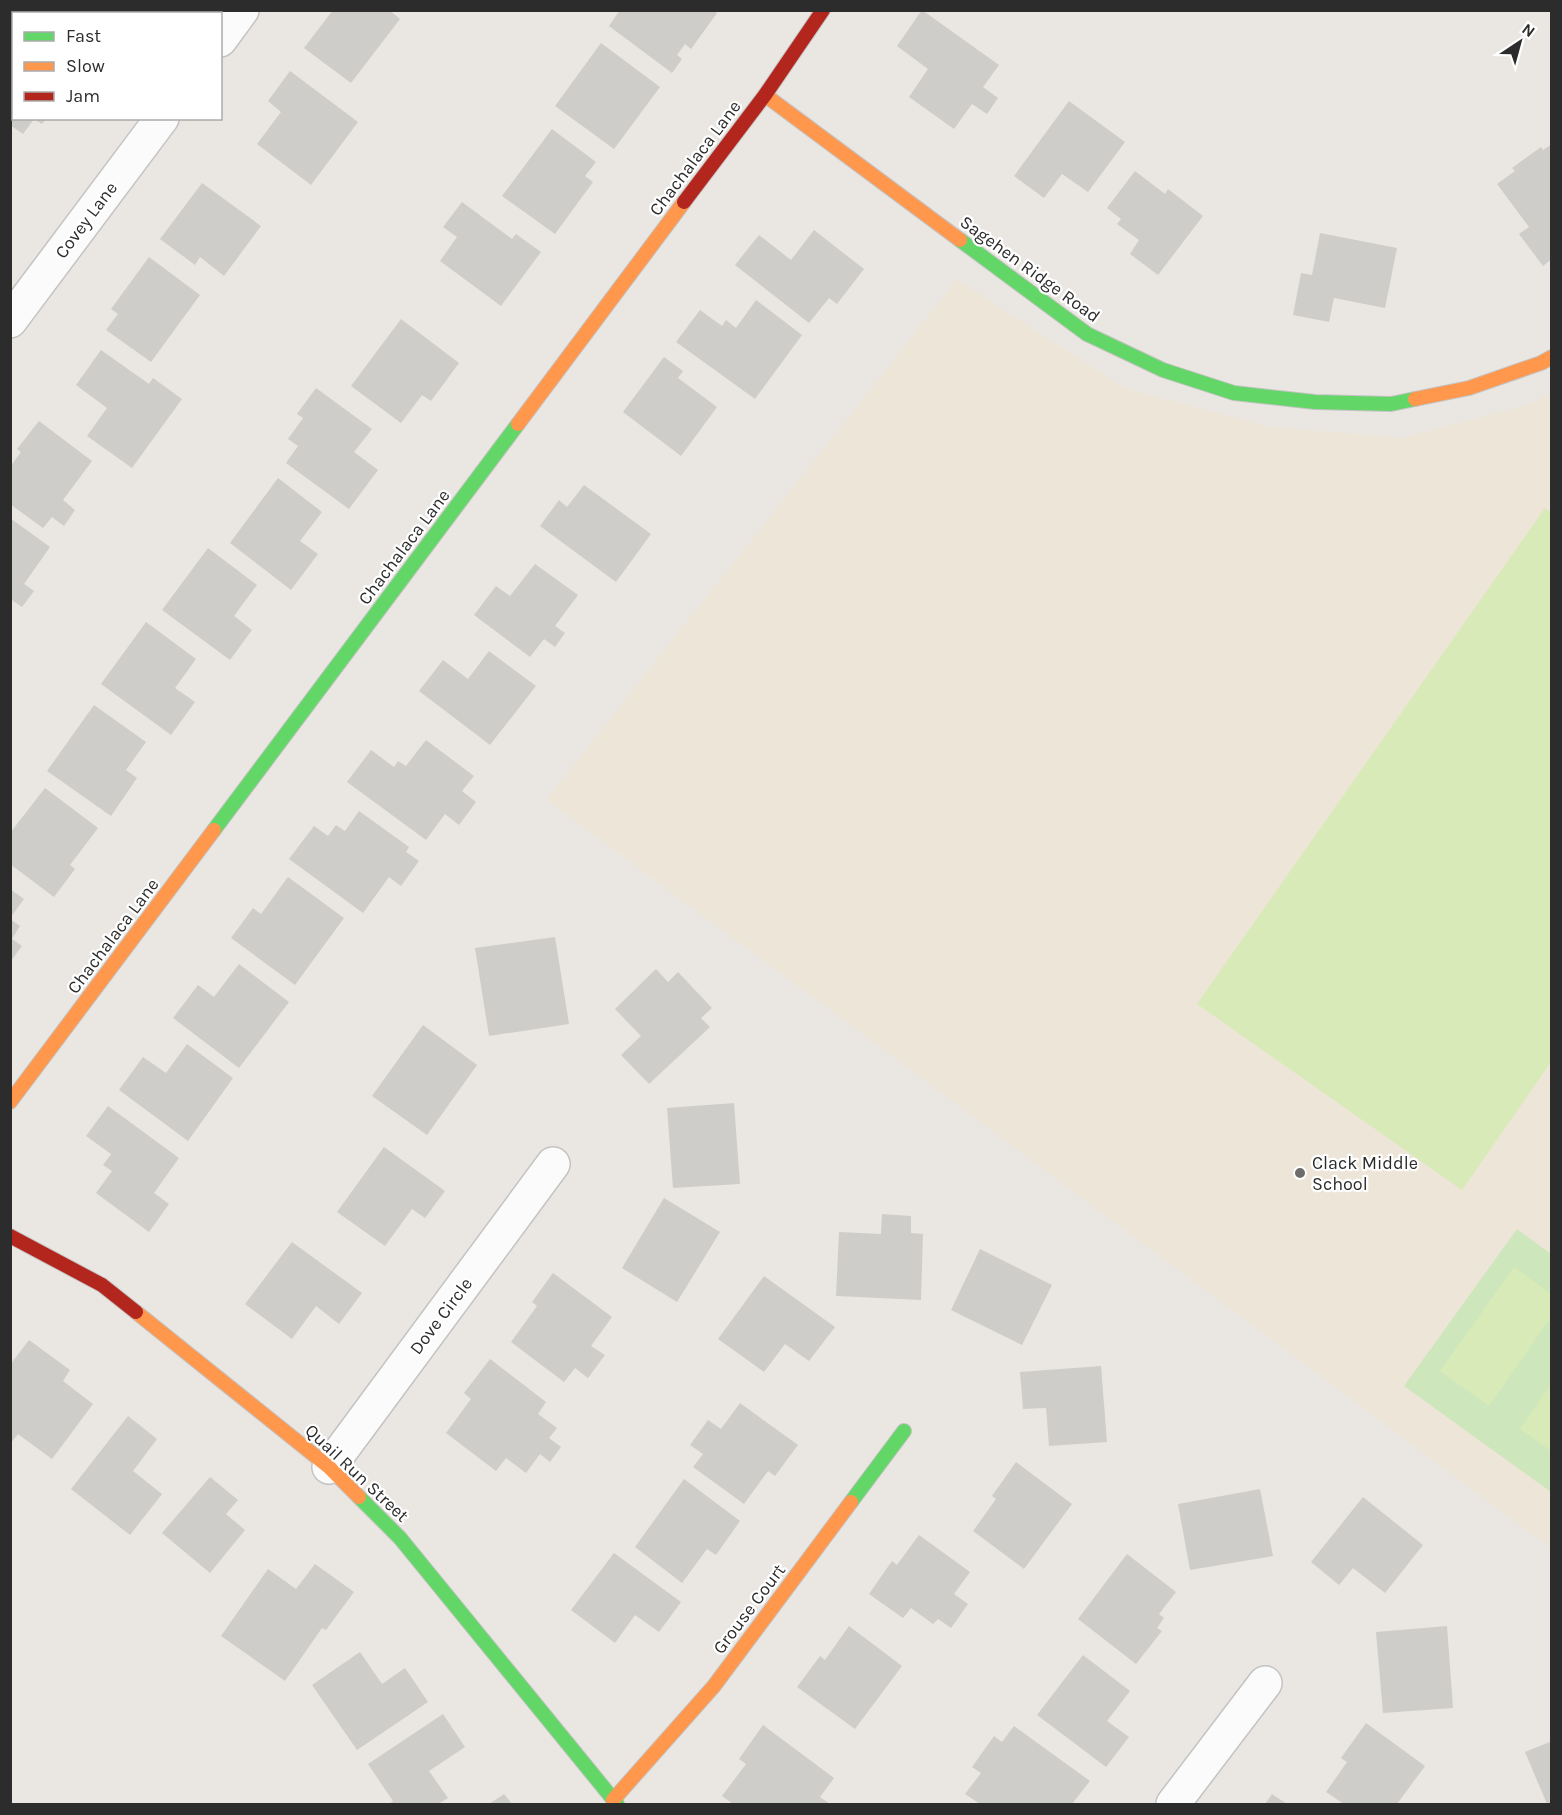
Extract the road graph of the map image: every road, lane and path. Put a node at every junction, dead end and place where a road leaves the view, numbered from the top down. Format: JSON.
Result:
{"nodes":[{"id":1,"x":242,"y":10,"type":"edge"},
{"id":2,"x":823,"y":10,"type":"edge"},
{"id":3,"x":222,"y":37,"type":"edge"},
{"id":4,"x":765,"y":95,"type":"junction"},
{"id":5,"x":161,"y":120,"type":"edge"},
{"id":6,"x":10,"y":321,"type":"edge"},
{"id":7,"x":1551,"y":357,"type":"edge"},
{"id":8,"x":10,"y":1102,"type":"edge"},
{"id":9,"x":553,"y":1164,"type":"dead end"},
{"id":10,"x":10,"y":1236,"type":"edge"},
{"id":11,"x":904,"y":1431,"type":"dead end"},
{"id":12,"x":329,"y":1467,"type":"junction"},
{"id":13,"x":1265,"y":1683,"type":"dead end"},
{"id":14,"x":615,"y":1802,"type":"edge"},
{"id":15,"x":1173,"y":1804,"type":"edge"}],
"edges":[{"from":1,"to":3,"type":"street"},
{"from":2,"to":4,"type":"street","name":"Chachalaca Lane"},
{"from":4,"to":7,"type":"street","name":"Sagehen Ridge Road"},
{"from":4,"to":8,"type":"street","name":"Chachalaca Lane"},
{"from":5,"to":6,"type":"street","name":"Covey Lane"},
{"from":9,"to":12,"type":"street","name":"Dove Circle"},
{"from":10,"to":12,"type":"street","name":"Quail Run Street"},
{"from":11,"to":14,"type":"street","name":"Grouse Court"},
{"from":12,"to":14,"type":"street","name":"Quail Run Street"},
{"from":13,"to":15,"type":"street"}]}
